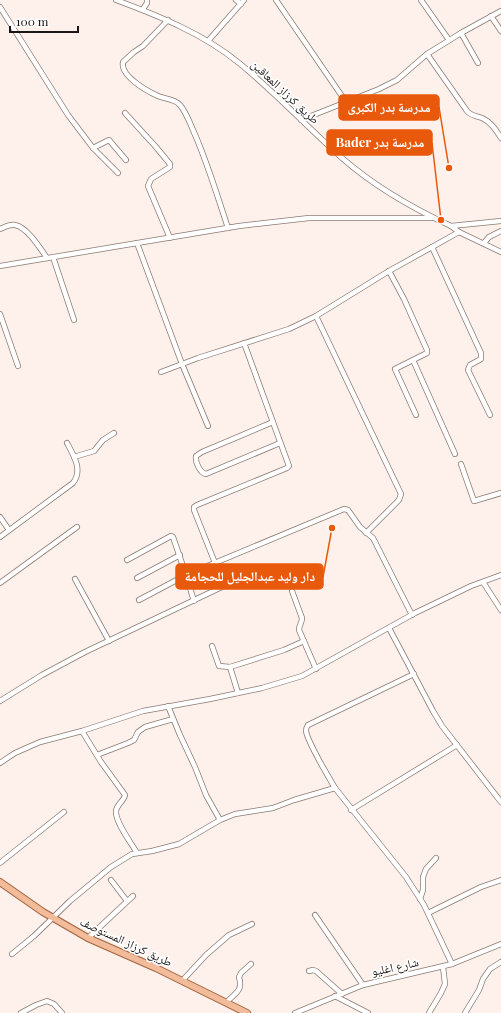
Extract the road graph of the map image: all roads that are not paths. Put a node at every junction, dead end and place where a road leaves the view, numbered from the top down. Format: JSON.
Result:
{"nodes":[{"id":1,"x":116,"y":0,"type":"edge"},
{"id":2,"x":236,"y":0,"type":"edge"},
{"id":3,"x":244,"y":0,"type":"edge"},
{"id":4,"x":276,"y":0,"type":"edge"},
{"id":5,"x":421,"y":0,"type":"edge"},
{"id":6,"x":148,"y":1,"type":"edge"},
{"id":7,"x":241,"y":4,"type":"junction"},
{"id":8,"x":0,"y":7,"type":"edge"},
{"id":9,"x":143,"y":10,"type":"junction"},
{"id":10,"x":501,"y":11,"type":"edge"},
{"id":11,"x":491,"y":16,"type":"junction"},
{"id":12,"x":168,"y":20,"type":"junction"},
{"id":13,"x":501,"y":31,"type":"edge"},
{"id":14,"x":460,"y":33,"type":"junction"},
{"id":15,"x":449,"y":40,"type":"junction"},
{"id":16,"x":208,"y":41,"type":"junction"},
{"id":17,"x":427,"y":54,"type":"junction"},
{"id":18,"x":478,"y":63,"type":"dead end"},
{"id":19,"x":346,"y":102,"type":"junction"},
{"id":20,"x":125,"y":113,"type":"dead end"},
{"id":21,"x":301,"y":120,"type":"junction"},
{"id":22,"x":501,"y":138,"type":"edge"},
{"id":23,"x":93,"y":148,"type":"junction"},
{"id":24,"x":126,"y":160,"type":"dead end"},
{"id":25,"x":118,"y":173,"type":"dead end"},
{"id":26,"x":434,"y":218,"type":"junction"},
{"id":27,"x":501,"y":221,"type":"edge"},
{"id":28,"x":451,"y":226,"type":"junction"},
{"id":29,"x":228,"y":228,"type":"junction"},
{"id":30,"x":0,"y":229,"type":"edge"},
{"id":31,"x":501,"y":231,"type":"edge"},
{"id":32,"x":459,"y":232,"type":"junction"},
{"id":33,"x":170,"y":238,"type":"junction"},
{"id":34,"x":138,"y":243,"type":"junction"},
{"id":35,"x":484,"y":243,"type":"junction"},
{"id":36,"x":432,"y":247,"type":"junction"},
{"id":37,"x":501,"y":252,"type":"edge"},
{"id":38,"x":53,"y":257,"type":"junction"},
{"id":39,"x":47,"y":258,"type":"junction"},
{"id":40,"x":0,"y":266,"type":"edge"},
{"id":41,"x":389,"y":271,"type":"junction"},
{"id":42,"x":0,"y":314,"type":"edge"},
{"id":43,"x":316,"y":316,"type":"junction"},
{"id":44,"x":74,"y":320,"type":"dead end"},
{"id":45,"x":244,"y":343,"type":"junction"},
{"id":46,"x":414,"y":360,"type":"junction"},
{"id":47,"x":182,"y":364,"type":"junction"},
{"id":48,"x":18,"y":366,"type":"dead end"},
{"id":49,"x":161,"y":372,"type":"dead end"},
{"id":50,"x":416,"y":415,"type":"dead end"},
{"id":51,"x":490,"y":415,"type":"dead end"},
{"id":52,"x":273,"y":422,"type":"junction"},
{"id":53,"x":208,"y":426,"type":"dead end"},
{"id":54,"x":114,"y":433,"type":"dead end"},
{"id":55,"x":66,"y":443,"type":"dead end"},
{"id":56,"x":280,"y":443,"type":"junction"},
{"id":57,"x":455,"y":454,"type":"dead end"},
{"id":58,"x":74,"y":457,"type":"junction"},
{"id":59,"x":461,"y":464,"type":"dead end"},
{"id":60,"x":501,"y":492,"type":"edge"},
{"id":61,"x":0,"y":517,"type":"edge"},
{"id":62,"x":77,"y":527,"type":"dead end"},
{"id":63,"x":9,"y":530,"type":"junction"},
{"id":64,"x":366,"y":533,"type":"junction"},
{"id":65,"x":0,"y":537,"type":"edge"},
{"id":66,"x":180,"y":555,"type":"junction"},
{"id":67,"x":127,"y":560,"type":"dead end"},
{"id":68,"x":215,"y":563,"type":"junction"},
{"id":69,"x":186,"y":575,"type":"junction"},
{"id":70,"x":501,"y":575,"type":"edge"},
{"id":71,"x":137,"y":578,"type":"dead end"},
{"id":72,"x":76,"y":579,"type":"dead end"},
{"id":73,"x":483,"y":582,"type":"junction"},
{"id":74,"x":0,"y":583,"type":"edge"},
{"id":75,"x":226,"y":585,"type":"dead end"},
{"id":76,"x":292,"y":591,"type":"dead end"},
{"id":77,"x":139,"y":600,"type":"dead end"},
{"id":78,"x":194,"y":601,"type":"junction"},
{"id":79,"x":501,"y":610,"type":"edge"},
{"id":80,"x":412,"y":615,"type":"junction"},
{"id":81,"x":390,"y":628,"type":"junction"},
{"id":82,"x":109,"y":641,"type":"junction"},
{"id":83,"x":304,"y":641,"type":"junction"},
{"id":84,"x":212,"y":646,"type":"dead end"},
{"id":85,"x":230,"y":667,"type":"junction"},
{"id":86,"x":316,"y":669,"type":"junction"},
{"id":87,"x":414,"y":674,"type":"junction"},
{"id":88,"x":238,"y":693,"type":"junction"},
{"id":89,"x":0,"y":701,"type":"edge"},
{"id":90,"x":168,"y":706,"type":"junction"},
{"id":91,"x":174,"y":720,"type":"junction"},
{"id":92,"x":82,"y":731,"type":"junction"},
{"id":93,"x":457,"y":745,"type":"junction"},
{"id":94,"x":97,"y":755,"type":"junction"},
{"id":95,"x":0,"y":762,"type":"edge"},
{"id":96,"x":335,"y":788,"type":"junction"},
{"id":97,"x":501,"y":802,"type":"edge"},
{"id":98,"x":351,"y":810,"type":"junction"},
{"id":99,"x":64,"y":812,"type":"dead end"},
{"id":100,"x":220,"y":820,"type":"junction"},
{"id":101,"x":137,"y":853,"type":"junction"},
{"id":102,"x":436,"y":858,"type":"dead end"},
{"id":103,"x":0,"y":863,"type":"edge"},
{"id":104,"x":111,"y":880,"type":"dead end"},
{"id":105,"x":501,"y":880,"type":"edge"},
{"id":106,"x":0,"y":882,"type":"edge"},
{"id":107,"x":133,"y":896,"type":"dead end"},
{"id":108,"x":420,"y":899,"type":"junction"},
{"id":109,"x":127,"y":901,"type":"junction"},
{"id":110,"x":428,"y":912,"type":"junction"},
{"id":111,"x":315,"y":915,"type":"dead end"},
{"id":112,"x":52,"y":918,"type":"junction"},
{"id":113,"x":252,"y":924,"type":"dead end"},
{"id":114,"x":88,"y":938,"type":"junction"},
{"id":115,"x":501,"y":944,"type":"edge"},
{"id":116,"x":12,"y":954,"type":"dead end"},
{"id":117,"x":501,"y":962,"type":"edge"},
{"id":118,"x":251,"y":964,"type":"dead end"},
{"id":119,"x":452,"y":964,"type":"junction"},
{"id":120,"x":443,"y":967,"type":"junction"},
{"id":121,"x":309,"y":971,"type":"dead end"},
{"id":122,"x":182,"y":981,"type":"junction"},
{"id":123,"x":363,"y":985,"type":"junction"},
{"id":124,"x":342,"y":994,"type":"junction"},
{"id":125,"x":335,"y":996,"type":"junction"},
{"id":126,"x":227,"y":1002,"type":"junction"},
{"id":127,"x":21,"y":1013,"type":"edge"},
{"id":128,"x":62,"y":1013,"type":"edge"},
{"id":129,"x":247,"y":1013,"type":"edge"},
{"id":130,"x":295,"y":1013,"type":"edge"},
{"id":131,"x":368,"y":1013,"type":"edge"},
{"id":132,"x":428,"y":1013,"type":"edge"},
{"id":133,"x":465,"y":1013,"type":"edge"}],
"edges":[{"from":1,"to":9,"type":"street","name":"طريق كرزاز المعاقين"},
{"from":2,"to":7,"type":"street"},
{"from":3,"to":7,"type":"street"},
{"from":4,"to":19,"type":"street"},
{"from":5,"to":15,"type":"street"},
{"from":6,"to":9,"type":"street"},
{"from":7,"to":16,"type":"street"},
{"from":8,"to":23,"type":"street"},
{"from":9,"to":12,"type":"street","name":"طريق كرزاز المعاقين"},
{"from":10,"to":11,"type":"street"},
{"from":11,"to":13,"type":"street"},
{"from":11,"to":14,"type":"street"},
{"from":12,"to":16,"type":"street","name":"طريق كرزاز المعاقين"},
{"from":12,"to":29,"type":"street"},
{"from":14,"to":15,"type":"street"},
{"from":14,"to":18,"type":"street"},
{"from":15,"to":17,"type":"street"},
{"from":16,"to":21,"type":"street","name":"طريق كرزاز المعاقين"},
{"from":17,"to":19,"type":"street"},
{"from":17,"to":22,"type":"street"},
{"from":19,"to":21,"type":"street"},
{"from":20,"to":33,"type":"street"},
{"from":21,"to":26,"type":"street","name":"طريق كرزاز المعاقين"},
{"from":23,"to":24,"type":"street"},
{"from":23,"to":25,"type":"street"},
{"from":26,"to":28,"type":"street","name":"طريق كرزاز المعاقين"},
{"from":26,"to":29,"type":"street"},
{"from":27,"to":28,"type":"street"},
{"from":28,"to":32,"type":"street","name":"طريق كرزاز المعاقين"},
{"from":29,"to":33,"type":"street"},
{"from":30,"to":39,"type":"street"},
{"from":31,"to":35,"type":"street"},
{"from":32,"to":35,"type":"street","name":"طريق كرزاز المعاقين"},
{"from":32,"to":36,"type":"street"},
{"from":33,"to":34,"type":"street"},
{"from":34,"to":38,"type":"street"},
{"from":34,"to":47,"type":"street"},
{"from":35,"to":37,"type":"street","name":"طريق كرزاز المعاقين"},
{"from":36,"to":41,"type":"street"},
{"from":36,"to":51,"type":"street"},
{"from":38,"to":39,"type":"street"},
{"from":38,"to":44,"type":"street"},
{"from":39,"to":40,"type":"street"},
{"from":41,"to":43,"type":"street"},
{"from":41,"to":46,"type":"street"},
{"from":42,"to":48,"type":"street"},
{"from":43,"to":45,"type":"street"},
{"from":43,"to":64,"type":"street"},
{"from":45,"to":47,"type":"street"},
{"from":45,"to":52,"type":"street"},
{"from":46,"to":50,"type":"street"},
{"from":46,"to":57,"type":"street"},
{"from":47,"to":49,"type":"street"},
{"from":47,"to":53,"type":"street"},
{"from":52,"to":56,"type":"street"},
{"from":52,"to":56,"type":"street"},
{"from":54,"to":58,"type":"street"},
{"from":55,"to":58,"type":"street"},
{"from":56,"to":68,"type":"street"},
{"from":58,"to":63,"type":"street"},
{"from":59,"to":60,"type":"street"},
{"from":61,"to":63,"type":"street"},
{"from":62,"to":74,"type":"street"},
{"from":63,"to":65,"type":"street"},
{"from":64,"to":68,"type":"street"},
{"from":64,"to":80,"type":"street"},
{"from":66,"to":67,"type":"street"},
{"from":66,"to":69,"type":"street"},
{"from":66,"to":71,"type":"street"},
{"from":68,"to":69,"type":"street"},
{"from":69,"to":77,"type":"street"},
{"from":69,"to":78,"type":"street"},
{"from":70,"to":73,"type":"street"},
{"from":72,"to":82,"type":"street"},
{"from":73,"to":79,"type":"street"},
{"from":73,"to":80,"type":"street"},
{"from":75,"to":78,"type":"street"},
{"from":76,"to":83,"type":"street"},
{"from":78,"to":82,"type":"street"},
{"from":80,"to":81,"type":"street"},
{"from":81,"to":86,"type":"street"},
{"from":81,"to":87,"type":"street"},
{"from":82,"to":89,"type":"street"},
{"from":83,"to":85,"type":"street"},
{"from":83,"to":86,"type":"street"},
{"from":84,"to":85,"type":"street"},
{"from":85,"to":88,"type":"street"},
{"from":86,"to":88,"type":"street"},
{"from":87,"to":93,"type":"street"},
{"from":87,"to":96,"type":"street"},
{"from":88,"to":90,"type":"street"},
{"from":90,"to":91,"type":"street"},
{"from":90,"to":92,"type":"street"},
{"from":91,"to":94,"type":"street"},
{"from":91,"to":100,"type":"street"},
{"from":92,"to":94,"type":"street"},
{"from":92,"to":95,"type":"street"},
{"from":93,"to":97,"type":"street"},
{"from":93,"to":98,"type":"street"},
{"from":94,"to":101,"type":"street"},
{"from":96,"to":98,"type":"street"},
{"from":96,"to":100,"type":"street"},
{"from":98,"to":108,"type":"street"},
{"from":99,"to":103,"type":"street"},
{"from":100,"to":101,"type":"street"},
{"from":101,"to":112,"type":"street"},
{"from":102,"to":108,"type":"street"},
{"from":104,"to":109,"type":"street"},
{"from":105,"to":110,"type":"street"},
{"from":106,"to":112,"type":"main road","name":"طريق كرزاز المستوصف"},
{"from":107,"to":109,"type":"street"},
{"from":108,"to":110,"type":"street"},
{"from":109,"to":114,"type":"street"},
{"from":110,"to":119,"type":"street"},
{"from":111,"to":123,"type":"street"},
{"from":112,"to":114,"type":"main road","name":"طريق كرزاز المستوصف"},
{"from":112,"to":116,"type":"street"},
{"from":113,"to":122,"type":"street"},
{"from":114,"to":122,"type":"main road","name":"طريق كرزاز المستوصف"},
{"from":115,"to":119,"type":"street","name":"شارع اغليو"},
{"from":117,"to":133,"type":"street"},
{"from":118,"to":126,"type":"street"},
{"from":119,"to":120,"type":"street","name":"شارع اغليو"},
{"from":120,"to":123,"type":"street","name":"شارع اغليو"},
{"from":120,"to":132,"type":"street"},
{"from":121,"to":124,"type":"street"},
{"from":122,"to":126,"type":"main road","name":"طريق كرزاز المستوصف"},
{"from":123,"to":124,"type":"street","name":"شارع اغليو"},
{"from":124,"to":125,"type":"street","name":"شارع اغليو"},
{"from":125,"to":130,"type":"street","name":"شارع اغليو"},
{"from":125,"to":131,"type":"street"},
{"from":126,"to":129,"type":"main road","name":"طريق كرزاز المستوصف"},
{"from":127,"to":128,"type":"street"}]}
